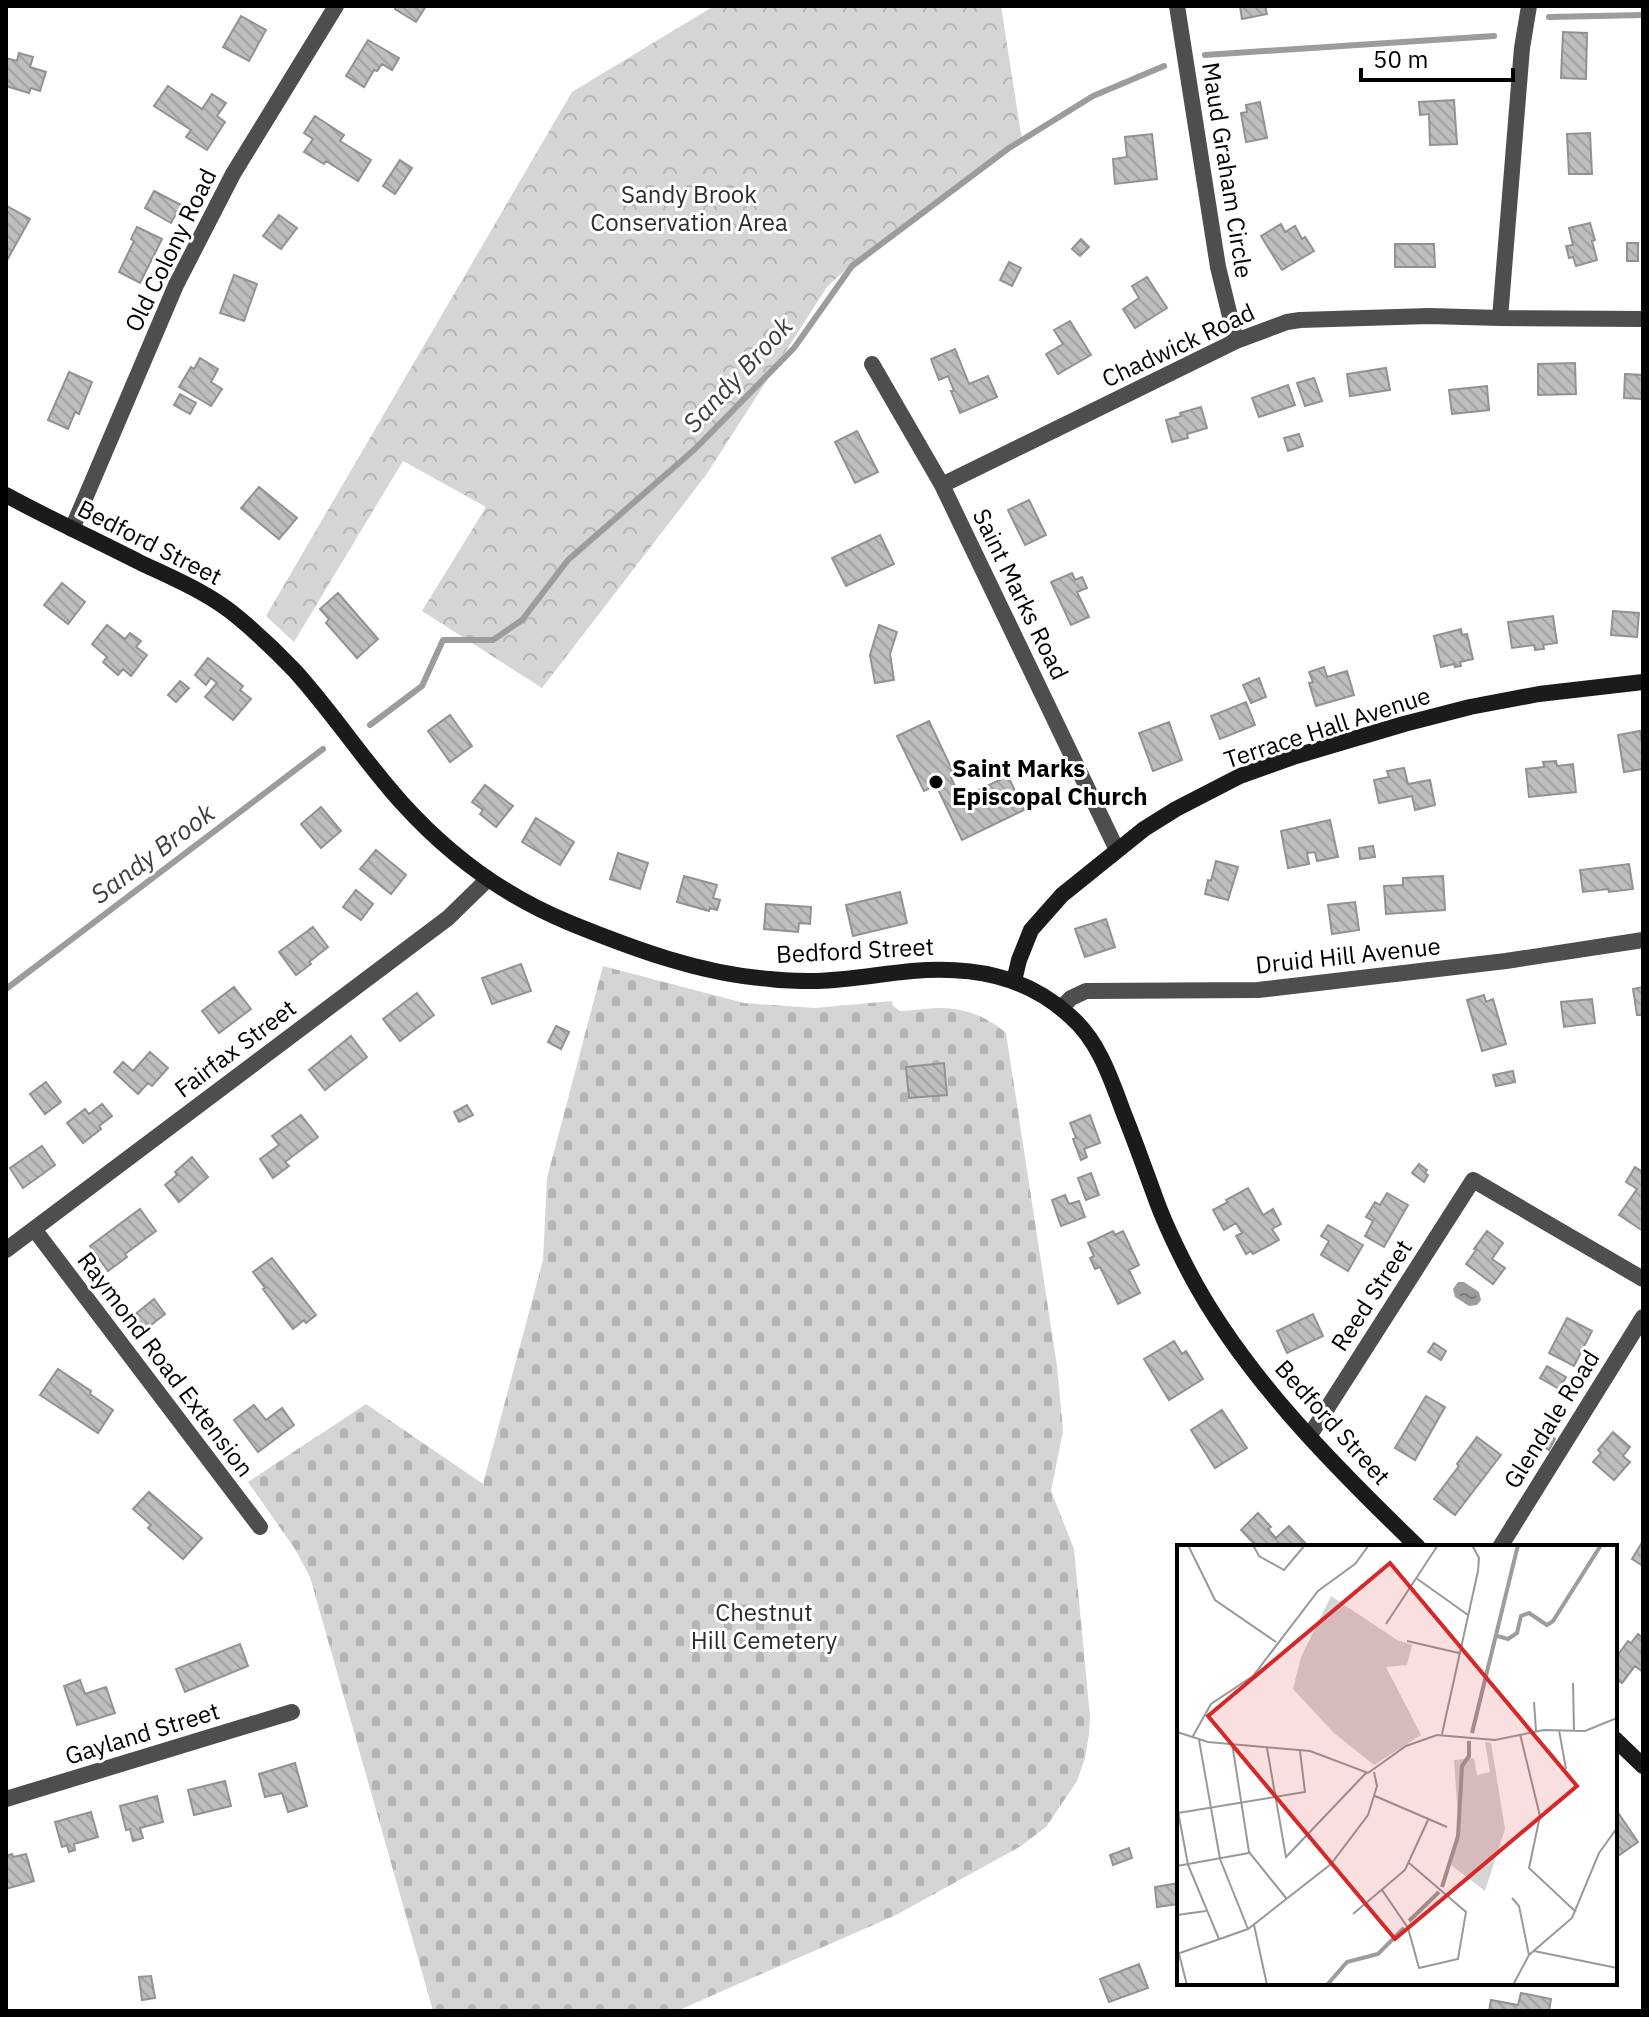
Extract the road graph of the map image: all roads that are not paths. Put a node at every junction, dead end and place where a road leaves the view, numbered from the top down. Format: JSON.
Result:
{"nodes":[{"id":1,"x":336,"y":6,"type":"edge"},
{"id":2,"x":1177,"y":6,"type":"edge"},
{"id":3,"x":1529,"y":6,"type":"edge"},
{"id":4,"x":1500,"y":318,"type":"junction"},
{"id":5,"x":1643,"y":319,"type":"edge"},
{"id":6,"x":1236,"y":341,"type":"junction"},
{"id":7,"x":872,"y":364,"type":"dead end"},
{"id":8,"x":942,"y":485,"type":"junction"},
{"id":9,"x":6,"y":495,"type":"edge"},
{"id":10,"x":72,"y":529,"type":"junction"},
{"id":11,"x":1643,"y":682,"type":"edge"},
{"id":12,"x":1117,"y":850,"type":"junction"},
{"id":13,"x":488,"y":879,"type":"junction"},
{"id":14,"x":1643,"y":940,"type":"edge"},
{"id":15,"x":1014,"y":981,"type":"junction"},
{"id":16,"x":1061,"y":1008,"type":"junction"},
{"id":17,"x":34,"y":1229,"type":"junction"},
{"id":18,"x":6,"y":1250,"type":"edge"},
{"id":19,"x":1643,"y":1279,"type":"edge"},
{"id":20,"x":1643,"y":1317,"type":"edge"},
{"id":21,"x":1310,"y":1435,"type":"junction"},
{"id":22,"x":260,"y":1527,"type":"dead end"},
{"id":23,"x":1416,"y":1545,"type":"edge"},
{"id":24,"x":1501,"y":1545,"type":"edge"},
{"id":25,"x":292,"y":1712,"type":"dead end"},
{"id":26,"x":1617,"y":1741,"type":"edge"},
{"id":27,"x":1642,"y":1764,"type":"edge"},
{"id":28,"x":6,"y":1799,"type":"edge"}],
"edges":[{"from":1,"to":10,"type":"street","name":"Old Colony Road"},
{"from":2,"to":6,"type":"street","name":"Maud Graham Circle"},
{"from":3,"to":4,"type":"street"},
{"from":4,"to":5,"type":"street","name":"Chadwick Road"},
{"from":4,"to":6,"type":"street","name":"Chadwick Road"},
{"from":6,"to":8,"type":"street","name":"Chadwick Road"},
{"from":7,"to":8,"type":"street","name":"Saint Marks Road"},
{"from":8,"to":12,"type":"street","name":"Saint Marks Road"},
{"from":9,"to":10,"type":"main road","name":"Bedford Street"},
{"from":10,"to":13,"type":"main road","name":"Bedford Street"},
{"from":11,"to":12,"type":"main road","name":"Terrace Hall Avenue"},
{"from":12,"to":15,"type":"main road","name":"Terrace Hall Avenue"},
{"from":13,"to":15,"type":"main road","name":"Bedford Street"},
{"from":13,"to":17,"type":"street","name":"Fairfax Street"},
{"from":14,"to":16,"type":"street","name":"Druid Hill Avenue"},
{"from":15,"to":16,"type":"main road","name":"Bedford Street"},
{"from":16,"to":21,"type":"main road","name":"Bedford Street"},
{"from":17,"to":18,"type":"street","name":"Fairfax Street"},
{"from":17,"to":22,"type":"street","name":"Raymond Road Extension"},
{"from":19,"to":21,"type":"street","name":"Reed Street"},
{"from":20,"to":24,"type":"street","name":"Glendale Road"},
{"from":21,"to":23,"type":"main road","name":"Bedford Street"},
{"from":25,"to":28,"type":"street","name":"Gayland Street"},
{"from":26,"to":27,"type":"main road"}]}
